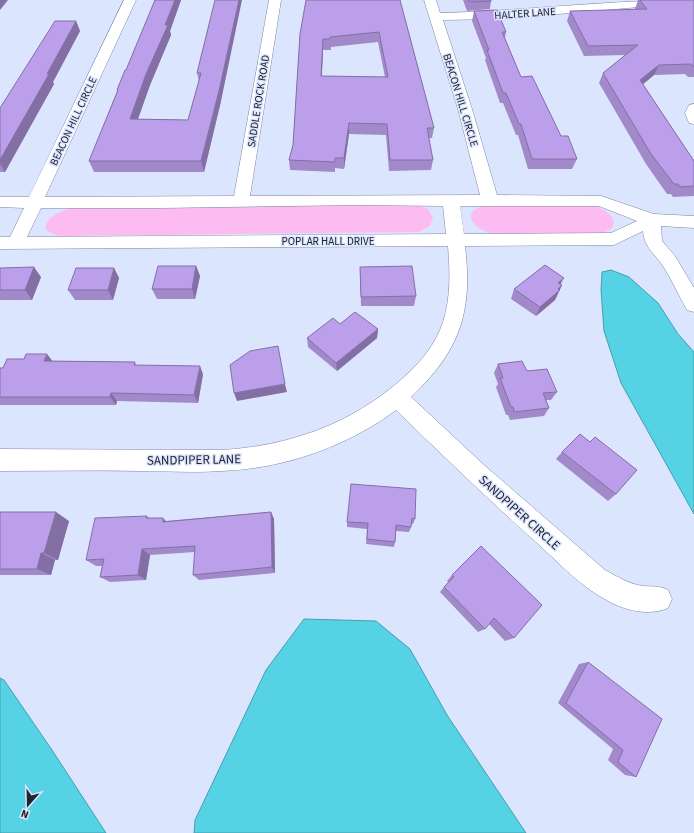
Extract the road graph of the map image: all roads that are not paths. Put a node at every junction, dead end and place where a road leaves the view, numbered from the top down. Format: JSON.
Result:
{"nodes":[{"id":1,"x":130,"y":0,"type":"edge"},
{"id":2,"x":275,"y":0,"type":"edge"},
{"id":3,"x":430,"y":0,"type":"edge"},
{"id":4,"x":686,"y":0,"type":"edge"},
{"id":5,"x":600,"y":4,"type":"edge"},
{"id":6,"x":435,"y":17,"type":"junction"},
{"id":7,"x":694,"y":108,"type":"edge"},
{"id":8,"x":694,"y":120,"type":"edge"},
{"id":9,"x":451,"y":200,"type":"junction"},
{"id":10,"x":490,"y":200,"type":"junction"},
{"id":11,"x":0,"y":202,"type":"edge"},
{"id":12,"x":35,"y":202,"type":"junction"},
{"id":13,"x":241,"y":202,"type":"junction"},
{"id":14,"x":652,"y":220,"type":"junction"},
{"id":15,"x":694,"y":222,"type":"edge"},
{"id":16,"x":455,"y":240,"type":"junction"},
{"id":17,"x":8,"y":242,"type":"edge"},
{"id":18,"x":694,"y":305,"type":"edge"},
{"id":19,"x":397,"y":397,"type":"junction"},
{"id":20,"x":0,"y":460,"type":"edge"},
{"id":21,"x":659,"y":599,"type":"dead end"}],
"edges":[{"from":1,"to":12,"type":"street","name":"BEACON HILL CIRCLE"},
{"from":2,"to":13,"type":"street","name":"SADDLE ROCK ROAD"},
{"from":3,"to":6,"type":"street","name":"BEACON HILL CIRCLE"},
{"from":4,"to":5,"type":"street","name":"HALTER LANE"},
{"from":5,"to":6,"type":"street","name":"HALTER LANE"},
{"from":6,"to":10,"type":"street","name":"BEACON HILL CIRCLE"},
{"from":7,"to":8,"type":"street"},
{"from":9,"to":10,"type":"street","name":"POPLAR HALL DRIVE"},
{"from":9,"to":13,"type":"street","name":"POPLAR HALL DRIVE"},
{"from":9,"to":16,"type":"street","name":"SANDPIPER LANE"},
{"from":10,"to":14,"type":"street","name":"POPLAR HALL DRIVE"},
{"from":11,"to":12,"type":"street","name":"POPLAR HALL DRIVE"},
{"from":12,"to":13,"type":"street","name":"POPLAR HALL DRIVE"},
{"from":12,"to":17,"type":"street","name":"BEACON HILL CIRCLE"},
{"from":14,"to":15,"type":"street","name":"POPLAR HALL DRIVE"},
{"from":14,"to":16,"type":"street","name":"POPLAR HALL DRIVE"},
{"from":14,"to":18,"type":"street"},
{"from":16,"to":17,"type":"street","name":"POPLAR HALL DRIVE"},
{"from":16,"to":19,"type":"street","name":"SANDPIPER LANE"},
{"from":19,"to":20,"type":"street","name":"SANDPIPER LANE"},
{"from":19,"to":21,"type":"street","name":"SANDPIPER CIRCLE"}]}
